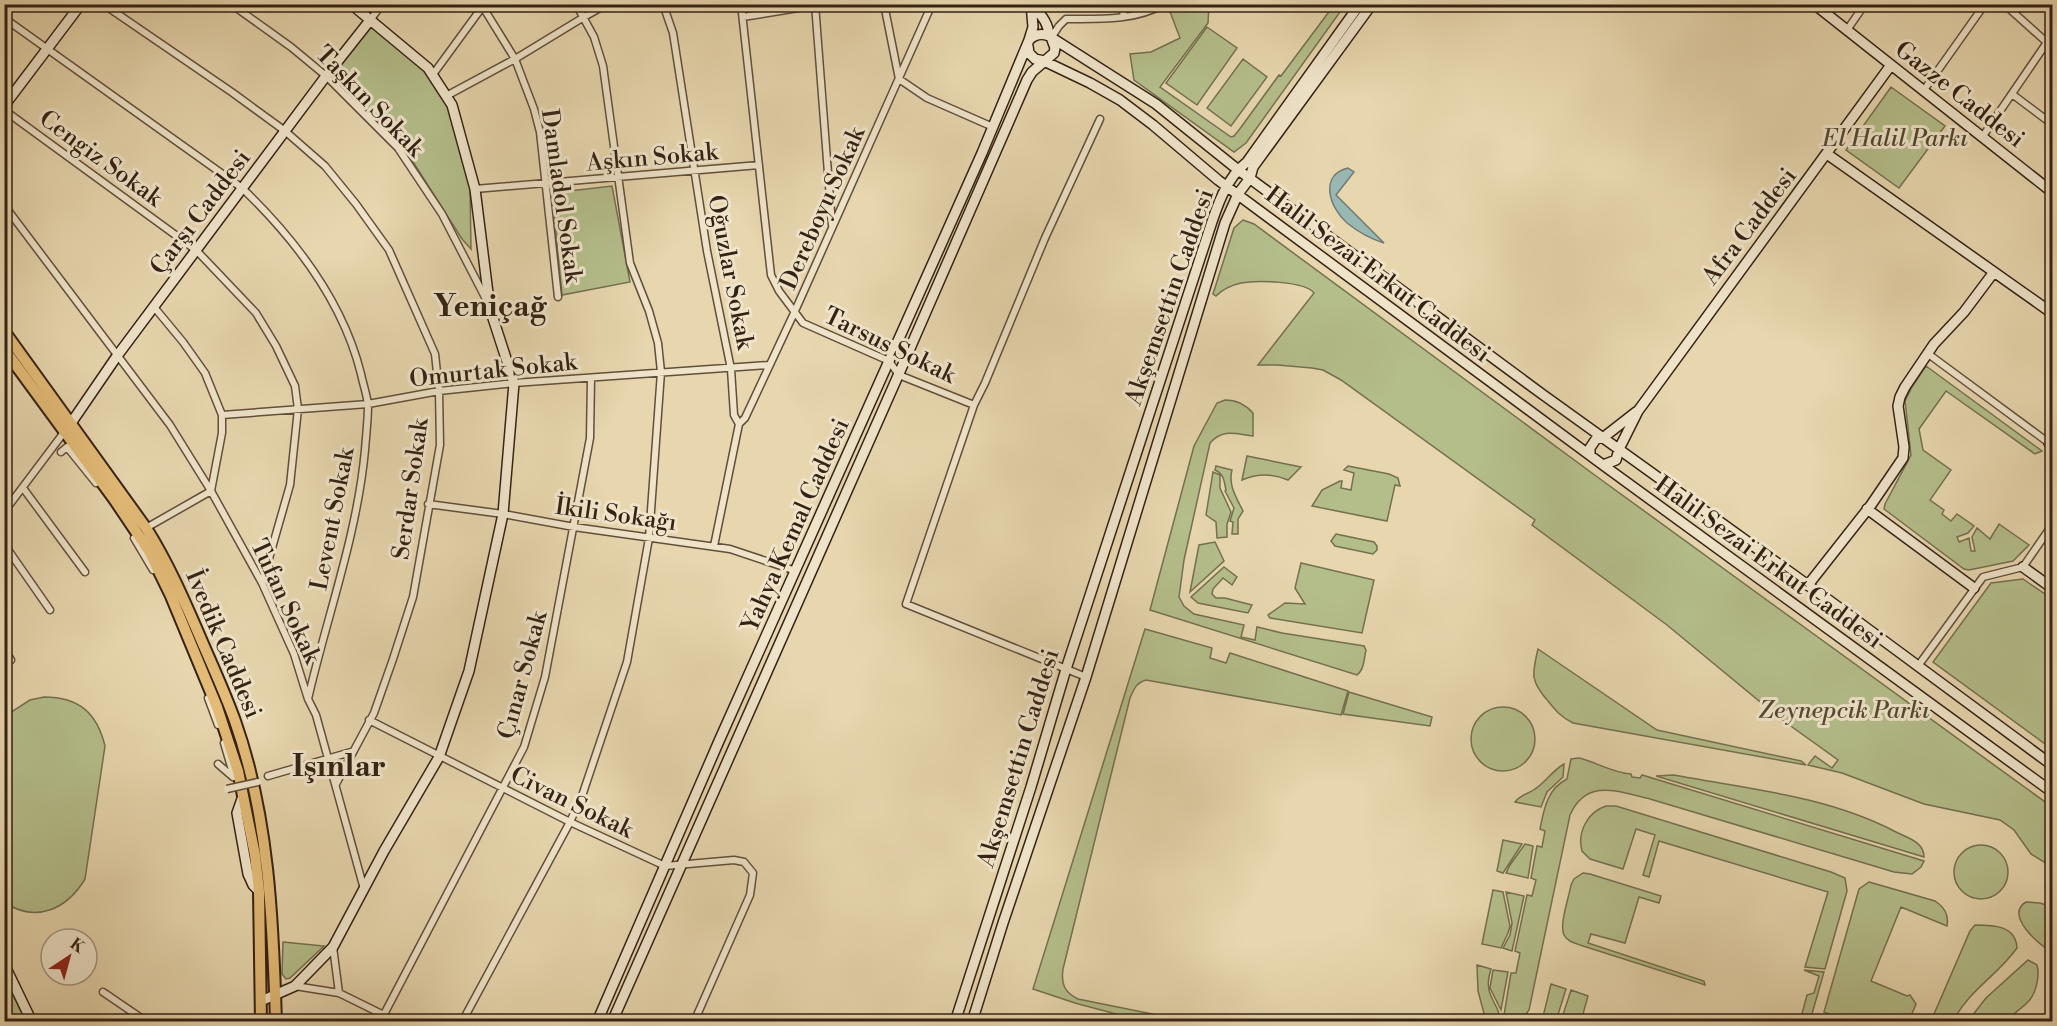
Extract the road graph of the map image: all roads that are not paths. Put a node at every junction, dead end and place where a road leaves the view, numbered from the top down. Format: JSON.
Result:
{"nodes":[{"id":1,"x":81,"y":4,"type":"edge"},
{"id":2,"x":103,"y":4,"type":"edge"},
{"id":3,"x":231,"y":4,"type":"edge"},
{"id":4,"x":351,"y":4,"type":"edge"},
{"id":5,"x":382,"y":4,"type":"edge"},
{"id":6,"x":576,"y":4,"type":"edge"},
{"id":7,"x":607,"y":4,"type":"edge"},
{"id":8,"x":663,"y":4,"type":"edge"},
{"id":9,"x":741,"y":4,"type":"edge"},
{"id":10,"x":884,"y":4,"type":"edge"},
{"id":11,"x":932,"y":4,"type":"edge"},
{"id":12,"x":1031,"y":4,"type":"edge"},
{"id":13,"x":1122,"y":4,"type":"edge"},
{"id":14,"x":1164,"y":4,"type":"edge"},
{"id":15,"x":1360,"y":4,"type":"edge"},
{"id":16,"x":1372,"y":4,"type":"edge"},
{"id":17,"x":1814,"y":4,"type":"edge"},
{"id":18,"x":1865,"y":4,"type":"edge"},
{"id":19,"x":1985,"y":4,"type":"edge"},
{"id":20,"x":2004,"y":4,"type":"edge"},
{"id":21,"x":482,"y":5,"type":"edge"},
{"id":22,"x":818,"y":5,"type":"edge"},
{"id":23,"x":584,"y":17,"type":"junction"},
{"id":24,"x":743,"y":17,"type":"junction"},
{"id":25,"x":1124,"y":17,"type":"junction"},
{"id":26,"x":4,"y":18,"type":"edge"},
{"id":27,"x":371,"y":19,"type":"junction"},
{"id":28,"x":1847,"y":30,"type":"junction"},
{"id":29,"x":2052,"y":35,"type":"edge"},
{"id":30,"x":1051,"y":38,"type":"junction"},
{"id":31,"x":1029,"y":42,"type":"junction"},
{"id":32,"x":2050,"y":45,"type":"edge"},
{"id":33,"x":49,"y":49,"type":"junction"},
{"id":34,"x":515,"y":60,"type":"junction"},
{"id":35,"x":1044,"y":61,"type":"junction"},
{"id":36,"x":1891,"y":65,"type":"junction"},
{"id":37,"x":434,"y":73,"type":"junction"},
{"id":38,"x":326,"y":76,"type":"junction"},
{"id":39,"x":899,"y":79,"type":"junction"},
{"id":40,"x":1924,"y":90,"type":"junction"},
{"id":41,"x":2013,"y":94,"type":"junction"},
{"id":42,"x":448,"y":95,"type":"junction"},
{"id":43,"x":4,"y":106,"type":"edge"},
{"id":44,"x":4,"y":110,"type":"edge"},
{"id":45,"x":1100,"y":120,"type":"dead end"},
{"id":46,"x":2052,"y":124,"type":"edge"},
{"id":47,"x":993,"y":127,"type":"junction"},
{"id":48,"x":285,"y":131,"type":"junction"},
{"id":49,"x":1983,"y":136,"type":"junction"},
{"id":50,"x":1827,"y":154,"type":"junction"},
{"id":51,"x":759,"y":165,"type":"junction"},
{"id":52,"x":1238,"y":169,"type":"junction"},
{"id":53,"x":694,"y":171,"type":"junction"},
{"id":54,"x":618,"y":178,"type":"junction"},
{"id":55,"x":1250,"y":178,"type":"junction"},
{"id":56,"x":545,"y":184,"type":"junction"},
{"id":57,"x":1226,"y":185,"type":"junction"},
{"id":58,"x":242,"y":188,"type":"junction"},
{"id":59,"x":475,"y":189,"type":"junction"},
{"id":60,"x":2052,"y":192,"type":"edge"},
{"id":61,"x":1238,"y":194,"type":"junction"},
{"id":62,"x":4,"y":205,"type":"edge"},
{"id":63,"x":832,"y":227,"type":"junction"},
{"id":64,"x":196,"y":250,"type":"junction"},
{"id":65,"x":1994,"y":272,"type":"junction"},
{"id":66,"x":558,"y":297,"type":"dead end"},
{"id":67,"x":2052,"y":299,"type":"edge"},
{"id":68,"x":154,"y":307,"type":"junction"},
{"id":69,"x":490,"y":309,"type":"junction"},
{"id":70,"x":2049,"y":310,"type":"edge"},
{"id":71,"x":795,"y":311,"type":"junction"},
{"id":72,"x":4,"y":331,"type":"edge"},
{"id":73,"x":4,"y":350,"type":"edge"},
{"id":74,"x":1927,"y":353,"type":"junction"},
{"id":75,"x":117,"y":356,"type":"junction"},
{"id":76,"x":889,"y":361,"type":"junction"},
{"id":77,"x":769,"y":365,"type":"junction"},
{"id":78,"x":731,"y":369,"type":"junction"},
{"id":79,"x":661,"y":372,"type":"junction"},
{"id":80,"x":899,"y":375,"type":"junction"},
{"id":81,"x":591,"y":378,"type":"junction"},
{"id":82,"x":514,"y":383,"type":"junction"},
{"id":83,"x":439,"y":391,"type":"junction"},
{"id":84,"x":368,"y":404,"type":"junction"},
{"id":85,"x":974,"y":405,"type":"junction"},
{"id":86,"x":298,"y":409,"type":"junction"},
{"id":87,"x":1638,"y":411,"type":"junction"},
{"id":88,"x":222,"y":415,"type":"junction"},
{"id":89,"x":739,"y":423,"type":"junction"},
{"id":90,"x":68,"y":427,"type":"junction"},
{"id":91,"x":1604,"y":438,"type":"junction"},
{"id":92,"x":2051,"y":442,"type":"edge"},
{"id":93,"x":1619,"y":449,"type":"junction"},
{"id":94,"x":61,"y":452,"type":"dead end"},
{"id":95,"x":1590,"y":455,"type":"junction"},
{"id":96,"x":1603,"y":465,"type":"junction"},
{"id":97,"x":23,"y":488,"type":"junction"},
{"id":98,"x":210,"y":490,"type":"junction"},
{"id":99,"x":429,"y":504,"type":"junction"},
{"id":100,"x":1867,"y":510,"type":"junction"},
{"id":101,"x":4,"y":512,"type":"edge"},
{"id":102,"x":503,"y":514,"type":"junction"},
{"id":103,"x":2052,"y":525,"type":"edge"},
{"id":104,"x":574,"y":527,"type":"junction"},
{"id":105,"x":146,"y":528,"type":"junction"},
{"id":106,"x":650,"y":538,"type":"junction"},
{"id":107,"x":4,"y":544,"type":"edge"},
{"id":108,"x":714,"y":546,"type":"junction"},
{"id":109,"x":2023,"y":567,"type":"junction"},
{"id":110,"x":796,"y":571,"type":"junction"},
{"id":111,"x":85,"y":572,"type":"dead end"},
{"id":112,"x":262,"y":583,"type":"junction"},
{"id":113,"x":1808,"y":585,"type":"junction"},
{"id":114,"x":1974,"y":588,"type":"junction"},
{"id":115,"x":2052,"y":588,"type":"edge"},
{"id":116,"x":50,"y":610,"type":"dead end"},
{"id":117,"x":4,"y":649,"type":"edge"},
{"id":118,"x":11,"y":660,"type":"dead end"},
{"id":119,"x":1918,"y":666,"type":"junction"},
{"id":120,"x":1066,"y":669,"type":"junction"},
{"id":121,"x":1086,"y":677,"type":"junction"},
{"id":122,"x":308,"y":699,"type":"junction"},
{"id":123,"x":369,"y":720,"type":"junction"},
{"id":124,"x":351,"y":752,"type":"junction"},
{"id":125,"x":439,"y":757,"type":"junction"},
{"id":126,"x":329,"y":759,"type":"junction"},
{"id":127,"x":218,"y":764,"type":"dead end"},
{"id":128,"x":2052,"y":765,"type":"edge"},
{"id":129,"x":268,"y":776,"type":"dead end"},
{"id":130,"x":258,"y":782,"type":"dead end"},
{"id":131,"x":336,"y":784,"type":"junction"},
{"id":132,"x":227,"y":789,"type":"dead end"},
{"id":133,"x":502,"y":789,"type":"junction"},
{"id":134,"x":2052,"y":792,"type":"edge"},
{"id":135,"x":570,"y":822,"type":"junction"},
{"id":136,"x":682,"y":863,"type":"junction"},
{"id":137,"x":665,"y":866,"type":"junction"},
{"id":138,"x":364,"y":890,"type":"junction"},
{"id":139,"x":333,"y":947,"type":"junction"},
{"id":140,"x":4,"y":964,"type":"edge"},
{"id":141,"x":295,"y":986,"type":"junction"},
{"id":142,"x":103,"y":992,"type":"dead end"},
{"id":143,"x":339,"y":993,"type":"junction"},
{"id":144,"x":275,"y":996,"type":"junction"},
{"id":145,"x":261,"y":1001,"type":"junction"},
{"id":146,"x":384,"y":1014,"type":"junction"},
{"id":147,"x":32,"y":1022,"type":"edge"},
{"id":148,"x":147,"y":1022,"type":"edge"},
{"id":149,"x":261,"y":1022,"type":"edge"},
{"id":150,"x":276,"y":1022,"type":"edge"},
{"id":151,"x":380,"y":1022,"type":"edge"},
{"id":152,"x":398,"y":1022,"type":"edge"},
{"id":153,"x":462,"y":1022,"type":"edge"},
{"id":154,"x":597,"y":1022,"type":"edge"},
{"id":155,"x":612,"y":1022,"type":"edge"},
{"id":156,"x":694,"y":1022,"type":"edge"},
{"id":157,"x":955,"y":1022,"type":"edge"},
{"id":158,"x":972,"y":1022,"type":"edge"}],
"edges":[{"from":1,"to":33,"type":"main road"},
{"from":2,"to":48,"type":"street","name":"Serdar Sokak"},
{"from":3,"to":38,"type":"street","name":"Taşkın Sokak"},
{"from":4,"to":27,"type":"main road"},
{"from":5,"to":27,"type":"street"},
{"from":6,"to":23,"type":"street"},
{"from":7,"to":23,"type":"street"},
{"from":8,"to":53,"type":"street","name":"Oğuzlar Sokak"},
{"from":9,"to":24,"type":"street","name":"Tarsus Sokak"},
{"from":10,"to":39,"type":"street"},
{"from":11,"to":39,"type":"street","name":"Dereboyu Sokak"},
{"from":12,"to":30,"type":"main road"},
{"from":12,"to":31,"type":"main road","name":"Yahya Kemal Caddesi"},
{"from":13,"to":25,"type":"street"},
{"from":14,"to":25,"type":"street"},
{"from":15,"to":52,"type":"main road"},
{"from":16,"to":55,"type":"main road"},
{"from":17,"to":28,"type":"main road","name":"Gazze Caddesi"},
{"from":18,"to":28,"type":"street"},
{"from":19,"to":40,"type":"street"},
{"from":20,"to":32,"type":"street"},
{"from":21,"to":34,"type":"street","name":"Damladol Sokak"},
{"from":21,"to":37,"type":"street"},
{"from":22,"to":24,"type":"street"},
{"from":22,"to":63,"type":"street"},
{"from":23,"to":34,"type":"street"},
{"from":23,"to":54,"type":"street"},
{"from":24,"to":51,"type":"street","name":"Tarsus Sokak"},
{"from":25,"to":30,"type":"street"},
{"from":26,"to":33,"type":"street","name":"Levent Sokak"},
{"from":27,"to":37,"type":"main road"},
{"from":27,"to":38,"type":"main road","name":"Çarşı Caddesi"},
{"from":28,"to":36,"type":"main road","name":"Gazze Caddesi"},
{"from":29,"to":32,"type":"street"},
{"from":30,"to":31,"type":"main road"},
{"from":30,"to":35,"type":"main road"},
{"from":30,"to":52,"type":"main road"},
{"from":31,"to":35,"type":"main road"},
{"from":31,"to":47,"type":"main road","name":"Yahya Kemal Caddesi"},
{"from":32,"to":41,"type":"street"},
{"from":33,"to":43,"type":"main road"},
{"from":33,"to":58,"type":"street","name":"Levent Sokak"},
{"from":34,"to":42,"type":"street"},
{"from":34,"to":56,"type":"street","name":"Damladol Sokak"},
{"from":35,"to":57,"type":"main road"},
{"from":35,"to":80,"type":"main road","name":"Yahya Kemal Caddesi"},
{"from":36,"to":40,"type":"main road","name":"Gazze Caddesi"},
{"from":36,"to":50,"type":"main road","name":"Afra Caddesi"},
{"from":37,"to":42,"type":"main road"},
{"from":38,"to":48,"type":"main road","name":"Çarşı Caddesi"},
{"from":38,"to":69,"type":"street","name":"Taşkın Sokak"},
{"from":39,"to":47,"type":"street"},
{"from":39,"to":63,"type":"street","name":"Dereboyu Sokak"},
{"from":40,"to":49,"type":"main road","name":"Gazze Caddesi"},
{"from":41,"to":46,"type":"street"},
{"from":41,"to":49,"type":"street"},
{"from":42,"to":59,"type":"main road"},
{"from":44,"to":64,"type":"street","name":"Cengiz Sokak"},
{"from":45,"to":85,"type":"street"},
{"from":47,"to":76,"type":"main road","name":"Yahya Kemal Caddesi"},
{"from":48,"to":58,"type":"main road","name":"Çarşı Caddesi"},
{"from":48,"to":83,"type":"street","name":"Serdar Sokak"},
{"from":49,"to":60,"type":"main road","name":"Gazze Caddesi"},
{"from":50,"to":65,"type":"main road"},
{"from":50,"to":87,"type":"main road","name":"Afra Caddesi"},
{"from":51,"to":53,"type":"street","name":"Aşkın Sokak"},
{"from":51,"to":71,"type":"street","name":"Tarsus Sokak"},
{"from":52,"to":55,"type":"main road"},
{"from":52,"to":57,"type":"main road"},
{"from":53,"to":54,"type":"street","name":"Aşkın Sokak"},
{"from":53,"to":78,"type":"street","name":"Oğuzlar Sokak"},
{"from":54,"to":56,"type":"street","name":"Aşkın Sokak"},
{"from":54,"to":79,"type":"street"},
{"from":55,"to":61,"type":"main road","name":"Halil Sezai Erkut Caddesi"},
{"from":55,"to":91,"type":"main road","name":"Halil Sezai Erkut Caddesi"},
{"from":56,"to":59,"type":"street","name":"Aşkın Sokak"},
{"from":56,"to":66,"type":"street","name":"Damladol Sokak"},
{"from":57,"to":61,"type":"main road","name":"Akşemsettin Caddesi"},
{"from":57,"to":120,"type":"main road","name":"Akşemsettin Caddesi"},
{"from":58,"to":64,"type":"main road","name":"Çarşı Caddesi"},
{"from":58,"to":84,"type":"street","name":"Levent Sokak"},
{"from":59,"to":69,"type":"main road"},
{"from":61,"to":95,"type":"main road","name":"Halil Sezai Erkut Caddesi"},
{"from":61,"to":121,"type":"main road","name":"Akşemsettin Caddesi"},
{"from":62,"to":75,"type":"street","name":"Tufan Sokak"},
{"from":63,"to":71,"type":"street","name":"Dereboyu Sokak"},
{"from":64,"to":68,"type":"main road","name":"Çarşı Caddesi"},
{"from":64,"to":86,"type":"street","name":"Cengiz Sokak"},
{"from":65,"to":70,"type":"main road"},
{"from":65,"to":74,"type":"main road"},
{"from":67,"to":70,"type":"street"},
{"from":68,"to":75,"type":"main road","name":"Çarşı Caddesi"},
{"from":68,"to":88,"type":"street"},
{"from":69,"to":82,"type":"main road"},
{"from":71,"to":76,"type":"street","name":"Tarsus Sokak"},
{"from":71,"to":77,"type":"street","name":"Dereboyu Sokak"},
{"from":72,"to":90,"type":"main road","name":"İvedik Caddesi"},
{"from":73,"to":90,"type":"main road","name":"İvedik Caddesi"},
{"from":74,"to":92,"type":"street"},
{"from":74,"to":100,"type":"main road"},
{"from":75,"to":90,"type":"main road","name":"Çarşı Caddesi"},
{"from":75,"to":98,"type":"street","name":"Tufan Sokak"},
{"from":76,"to":80,"type":"street","name":"Tarsus Sokak"},
{"from":76,"to":110,"type":"main road","name":"Yahya Kemal Caddesi"},
{"from":77,"to":78,"type":"street","name":"Omurtak Sokak"},
{"from":77,"to":89,"type":"street","name":"Dereboyu Sokak"},
{"from":78,"to":79,"type":"street","name":"Omurtak Sokak"},
{"from":78,"to":89,"type":"street","name":"Oğuzlar Sokak"},
{"from":79,"to":81,"type":"street","name":"Omurtak Sokak"},
{"from":79,"to":106,"type":"street"},
{"from":80,"to":85,"type":"street","name":"Tarsus Sokak"},
{"from":80,"to":136,"type":"main road","name":"Yahya Kemal Caddesi"},
{"from":81,"to":82,"type":"street","name":"Omurtak Sokak"},
{"from":81,"to":104,"type":"street","name":"Çınar Sokak"},
{"from":82,"to":83,"type":"street","name":"Omurtak Sokak"},
{"from":82,"to":102,"type":"main road"},
{"from":83,"to":84,"type":"street","name":"Omurtak Sokak"},
{"from":83,"to":99,"type":"street","name":"Serdar Sokak"},
{"from":84,"to":86,"type":"street","name":"Omurtak Sokak"},
{"from":84,"to":122,"type":"street","name":"Levent Sokak"},
{"from":85,"to":120,"type":"street"},
{"from":86,"to":88,"type":"street","name":"Omurtak Sokak"},
{"from":86,"to":112,"type":"street","name":"Cengiz Sokak"},
{"from":87,"to":91,"type":"main road","name":"Afra Caddesi"},
{"from":87,"to":93,"type":"main road","name":"Afra Caddesi"},
{"from":88,"to":98,"type":"street"},
{"from":89,"to":108,"type":"street","name":"Oğuzlar Sokak"},
{"from":90,"to":97,"type":"street"},
{"from":90,"to":105,"type":"main road","name":"İvedik Caddesi"},
{"from":90,"to":145,"type":"main road","name":"İvedik Caddesi"},
{"from":91,"to":93,"type":"main road","name":"Halil Sezai Erkut Caddesi"},
{"from":91,"to":95,"type":"main road"},
{"from":93,"to":96,"type":"main road"},
{"from":93,"to":113,"type":"main road","name":"Halil Sezai Erkut Caddesi"},
{"from":94,"to":127,"type":"street"},
{"from":95,"to":96,"type":"main road","name":"Halil Sezai Erkut Caddesi"},
{"from":96,"to":134,"type":"main road","name":"Halil Sezai Erkut Caddesi"},
{"from":97,"to":101,"type":"street"},
{"from":97,"to":111,"type":"street"},
{"from":98,"to":105,"type":"street"},
{"from":98,"to":112,"type":"street","name":"Tufan Sokak"},
{"from":99,"to":102,"type":"street","name":"İkili Sokağı"},
{"from":99,"to":123,"type":"street","name":"Serdar Sokak"},
{"from":100,"to":113,"type":"main road"},
{"from":100,"to":114,"type":"main road"},
{"from":102,"to":104,"type":"street","name":"İkili Sokağı"},
{"from":102,"to":125,"type":"main road"},
{"from":103,"to":109,"type":"street"},
{"from":104,"to":106,"type":"street","name":"İkili Sokağı"},
{"from":104,"to":133,"type":"street","name":"Çınar Sokak"},
{"from":105,"to":144,"type":"main road","name":"İvedik Caddesi"},
{"from":106,"to":108,"type":"street","name":"İkili Sokağı"},
{"from":106,"to":135,"type":"street"},
{"from":107,"to":116,"type":"street"},
{"from":108,"to":110,"type":"street","name":"İkili Sokağı"},
{"from":109,"to":114,"type":"street"},
{"from":109,"to":115,"type":"main road"},
{"from":110,"to":137,"type":"main road","name":"Yahya Kemal Caddesi"},
{"from":112,"to":122,"type":"street","name":"Tufan Sokak"},
{"from":113,"to":119,"type":"main road","name":"Halil Sezai Erkut Caddesi"},
{"from":114,"to":119,"type":"street"},
{"from":117,"to":118,"type":"street"},
{"from":119,"to":128,"type":"main road","name":"Halil Sezai Erkut Caddesi"},
{"from":120,"to":121,"type":"street"},
{"from":120,"to":157,"type":"main road","name":"Akşemsettin Caddesi"},
{"from":121,"to":158,"type":"main road","name":"Akşemsettin Caddesi"},
{"from":122,"to":126,"type":"street","name":"Tufan Sokak"},
{"from":123,"to":124,"type":"street","name":"Serdar Sokak"},
{"from":123,"to":125,"type":"street","name":"Civan Sokak"},
{"from":124,"to":126,"type":"street"},
{"from":124,"to":131,"type":"street","name":"Serdar Sokak"},
{"from":125,"to":133,"type":"street","name":"Civan Sokak"},
{"from":125,"to":138,"type":"main road"},
{"from":126,"to":129,"type":"street"},
{"from":126,"to":131,"type":"street","name":"Tufan Sokak"},
{"from":130,"to":132,"type":"street","bridge":true},
{"from":131,"to":138,"type":"street","name":"Tufan Sokak"},
{"from":133,"to":135,"type":"street","name":"Civan Sokak"},
{"from":133,"to":146,"type":"street","name":"Çınar Sokak"},
{"from":135,"to":137,"type":"street","name":"Civan Sokak"},
{"from":135,"to":153,"type":"street"},
{"from":136,"to":137,"type":"street"},
{"from":136,"to":155,"type":"main road","name":"Yahya Kemal Caddesi"},
{"from":136,"to":156,"type":"street"},
{"from":137,"to":154,"type":"main road","name":"Yahya Kemal Caddesi"},
{"from":138,"to":139,"type":"main road"},
{"from":139,"to":141,"type":"main road"},
{"from":139,"to":143,"type":"street"},
{"from":140,"to":147,"type":"main road"},
{"from":141,"to":143,"type":"street"},
{"from":141,"to":144,"type":"main road"},
{"from":142,"to":148,"type":"street"},
{"from":143,"to":146,"type":"street"},
{"from":144,"to":145,"type":"main road"},
{"from":144,"to":150,"type":"main road","name":"İvedik Caddesi"},
{"from":145,"to":149,"type":"main road","name":"İvedik Caddesi"},
{"from":146,"to":151,"type":"street","name":"Çınar Sokak"},
{"from":146,"to":152,"type":"street"}]}
